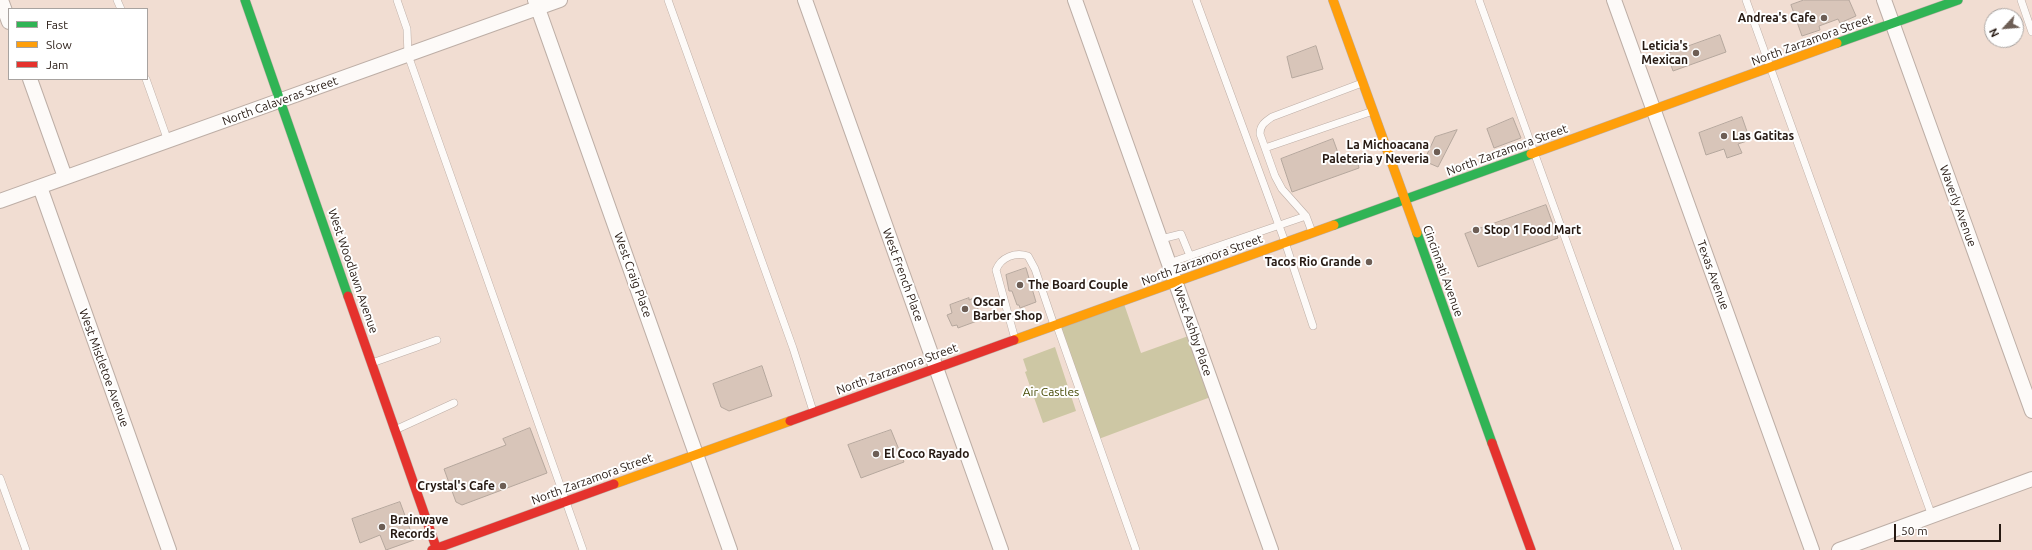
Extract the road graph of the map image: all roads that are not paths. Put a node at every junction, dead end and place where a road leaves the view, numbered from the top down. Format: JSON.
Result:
{"nodes":[{"id":1,"x":1,"y":0,"type":"edge"},
{"id":2,"x":245,"y":0,"type":"edge"},
{"id":3,"x":397,"y":0,"type":"edge"},
{"id":4,"x":560,"y":0,"type":"edge"},
{"id":5,"x":668,"y":0,"type":"edge"},
{"id":6,"x":805,"y":0,"type":"edge"},
{"id":7,"x":1075,"y":0,"type":"edge"},
{"id":8,"x":1196,"y":0,"type":"edge"},
{"id":9,"x":1333,"y":0,"type":"edge"},
{"id":10,"x":1479,"y":0,"type":"edge"},
{"id":11,"x":1614,"y":0,"type":"edge"},
{"id":12,"x":1746,"y":0,"type":"edge"},
{"id":13,"x":1884,"y":0,"type":"edge"},
{"id":14,"x":1958,"y":0,"type":"edge"},
{"id":15,"x":2021,"y":0,"type":"edge"},
{"id":16,"x":536,"y":4,"type":"edge"},
{"id":17,"x":8,"y":19,"type":"edge"},
{"id":18,"x":1892,"y":24,"type":"junction"},
{"id":19,"x":2032,"y":32,"type":"edge"},
{"id":20,"x":408,"y":55,"type":"junction"},
{"id":21,"x":1770,"y":68,"type":"junction"},
{"id":22,"x":30,"y":80,"type":"edge"},
{"id":23,"x":146,"y":80,"type":"edge"},
{"id":24,"x":1363,"y":82,"type":"junction"},
{"id":25,"x":281,"y":100,"type":"junction"},
{"id":26,"x":1653,"y":110,"type":"junction"},
{"id":27,"x":1372,"y":111,"type":"junction"},
{"id":28,"x":168,"y":141,"type":"junction"},
{"id":29,"x":1265,"y":148,"type":"junction"},
{"id":30,"x":1534,"y":153,"type":"junction"},
{"id":31,"x":65,"y":177,"type":"junction"},
{"id":32,"x":40,"y":186,"type":"junction"},
{"id":33,"x":1404,"y":200,"type":"junction"},
{"id":34,"x":0,"y":201,"type":"edge"},
{"id":35,"x":1306,"y":216,"type":"junction"},
{"id":36,"x":1278,"y":224,"type":"junction"},
{"id":37,"x":1312,"y":233,"type":"junction"},
{"id":38,"x":1160,"y":239,"type":"junction"},
{"id":39,"x":1285,"y":242,"type":"junction"},
{"id":40,"x":1190,"y":256,"type":"junction"},
{"id":41,"x":1169,"y":263,"type":"junction"},
{"id":42,"x":1176,"y":282,"type":"junction"},
{"id":43,"x":1056,"y":325,"type":"junction"},
{"id":44,"x":1313,"y":326,"type":"dead end"},
{"id":45,"x":437,"y":340,"type":"dead end"},
{"id":46,"x":1015,"y":340,"type":"junction"},
{"id":47,"x":372,"y":363,"type":"junction"},
{"id":48,"x":936,"y":368,"type":"junction"},
{"id":49,"x":454,"y":403,"type":"dead end"},
{"id":50,"x":2032,"y":411,"type":"edge"},
{"id":51,"x":814,"y":412,"type":"junction"},
{"id":52,"x":395,"y":430,"type":"junction"},
{"id":53,"x":697,"y":454,"type":"junction"},
{"id":54,"x":0,"y":478,"type":"edge"},
{"id":55,"x":2032,"y":479,"type":"edge"},
{"id":56,"x":565,"y":502,"type":"junction"},
{"id":57,"x":1932,"y":516,"type":"junction"},
{"id":58,"x":435,"y":549,"type":"edge"},
{"id":59,"x":26,"y":550,"type":"edge"},
{"id":60,"x":169,"y":550,"type":"edge"},
{"id":61,"x":583,"y":550,"type":"edge"},
{"id":62,"x":730,"y":550,"type":"edge"},
{"id":63,"x":1001,"y":550,"type":"edge"},
{"id":64,"x":1136,"y":550,"type":"edge"},
{"id":65,"x":1271,"y":550,"type":"edge"},
{"id":66,"x":1531,"y":550,"type":"edge"},
{"id":67,"x":1678,"y":550,"type":"edge"},
{"id":68,"x":1812,"y":550,"type":"edge"},
{"id":69,"x":1839,"y":550,"type":"edge"}],
"edges":[{"from":1,"to":17,"type":"street"},
{"from":2,"to":25,"type":"street","name":"West Woodlawn Avenue"},
{"from":3,"to":20,"type":"lane"},
{"from":4,"to":16,"type":"street","name":"North Calaveras Street"},
{"from":5,"to":51,"type":"lane"},
{"from":6,"to":48,"type":"street","name":"West French Place"},
{"from":7,"to":38,"type":"street","name":"West Ashby Place"},
{"from":8,"to":36,"type":"lane"},
{"from":9,"to":24,"type":"street","name":"Cincinnati Avenue"},
{"from":10,"to":30,"type":"lane"},
{"from":11,"to":26,"type":"street","name":"Texas Avenue"},
{"from":12,"to":21,"type":"lane"},
{"from":13,"to":18,"type":"street","name":"Waverly Avenue"},
{"from":14,"to":18,"type":"street","name":"North Zarzamora Street"},
{"from":15,"to":19,"type":"lane"},
{"from":16,"to":20,"type":"street","name":"North Calaveras Street"},
{"from":16,"to":53,"type":"street","name":"West Craig Place"},
{"from":18,"to":21,"type":"street","name":"North Zarzamora Street"},
{"from":18,"to":50,"type":"street","name":"Waverly Avenue"},
{"from":20,"to":25,"type":"street","name":"North Calaveras Street"},
{"from":20,"to":56,"type":"lane"},
{"from":21,"to":26,"type":"street","name":"North Zarzamora Street"},
{"from":21,"to":57,"type":"lane"},
{"from":22,"to":31,"type":"street"},
{"from":23,"to":28,"type":"lane"},
{"from":24,"to":27,"type":"street","name":"Cincinnati Avenue"},
{"from":24,"to":29,"type":"lane"},
{"from":25,"to":28,"type":"street","name":"North Calaveras Street"},
{"from":25,"to":47,"type":"street","name":"West Woodlawn Avenue"},
{"from":26,"to":30,"type":"street","name":"North Zarzamora Street"},
{"from":26,"to":68,"type":"street","name":"Texas Avenue"},
{"from":27,"to":29,"type":"lane"},
{"from":27,"to":33,"type":"street","name":"Cincinnati Avenue"},
{"from":28,"to":31,"type":"street","name":"North Calaveras Street"},
{"from":29,"to":35,"type":"lane"},
{"from":30,"to":33,"type":"street","name":"North Zarzamora Street"},
{"from":30,"to":67,"type":"lane"},
{"from":31,"to":32,"type":"street","name":"North Calaveras Street"},
{"from":32,"to":34,"type":"street","name":"North Calaveras Street"},
{"from":32,"to":60,"type":"street","name":"West Mistletoe Avenue"},
{"from":33,"to":37,"type":"street","name":"North Zarzamora Street"},
{"from":33,"to":66,"type":"street","name":"Cincinnati Avenue"},
{"from":35,"to":36,"type":"lane"},
{"from":35,"to":37,"type":"lane"},
{"from":36,"to":39,"type":"lane"},
{"from":36,"to":40,"type":"lane"},
{"from":37,"to":39,"type":"street","name":"North Zarzamora Street"},
{"from":38,"to":40,"type":"lane"},
{"from":38,"to":41,"type":"street","name":"West Ashby Place"},
{"from":39,"to":42,"type":"street","name":"North Zarzamora Street"},
{"from":39,"to":44,"type":"lane"},
{"from":40,"to":41,"type":"lane"},
{"from":41,"to":42,"type":"street","name":"West Ashby Place"},
{"from":42,"to":43,"type":"street","name":"North Zarzamora Street"},
{"from":42,"to":65,"type":"street","name":"West Ashby Place"},
{"from":43,"to":46,"type":"street","name":"North Zarzamora Street"},
{"from":43,"to":46,"type":"lane"},
{"from":43,"to":64,"type":"lane"},
{"from":45,"to":47,"type":"lane"},
{"from":46,"to":48,"type":"street","name":"North Zarzamora Street"},
{"from":47,"to":52,"type":"street","name":"West Woodlawn Avenue"},
{"from":48,"to":51,"type":"street","name":"North Zarzamora Street"},
{"from":48,"to":63,"type":"street","name":"West French Place"},
{"from":49,"to":52,"type":"lane"},
{"from":51,"to":53,"type":"street","name":"North Zarzamora Street"},
{"from":52,"to":58,"type":"street","name":"West Woodlawn Avenue"},
{"from":53,"to":56,"type":"street","name":"North Zarzamora Street"},
{"from":53,"to":62,"type":"street","name":"West Craig Place"},
{"from":54,"to":59,"type":"lane"},
{"from":55,"to":57,"type":"street"},
{"from":56,"to":58,"type":"street","name":"North Zarzamora Street"},
{"from":56,"to":61,"type":"lane"},
{"from":57,"to":69,"type":"street"}]}
